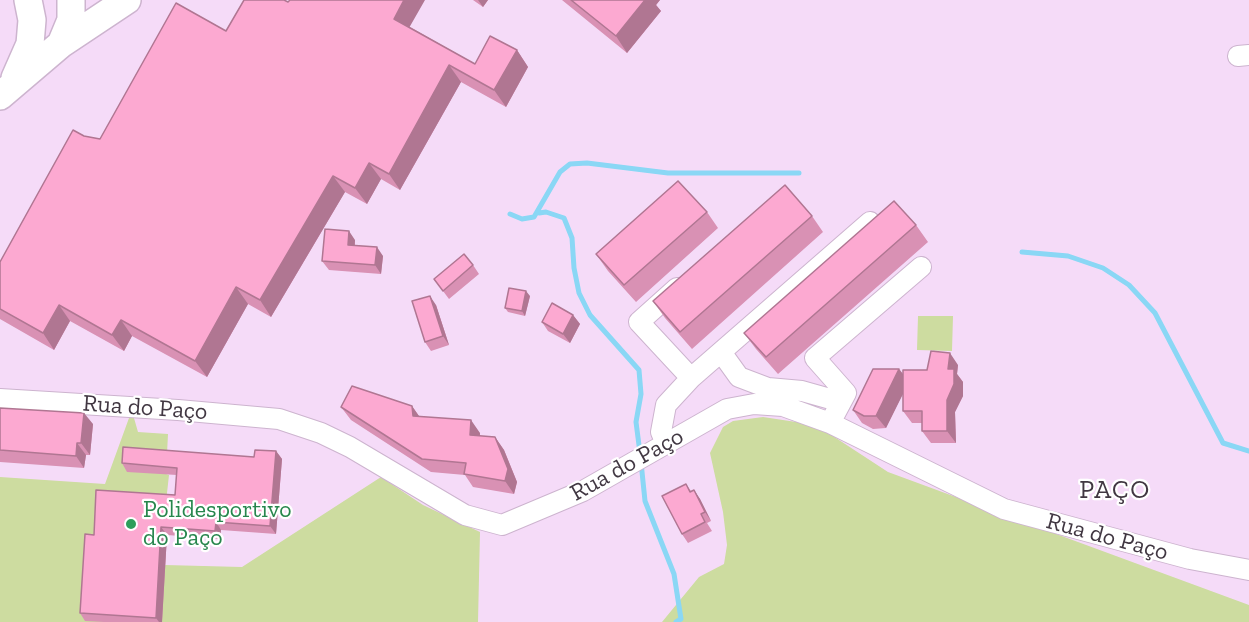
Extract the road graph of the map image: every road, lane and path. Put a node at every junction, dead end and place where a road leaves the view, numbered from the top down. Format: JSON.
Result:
{"nodes":[{"id":1,"x":28,"y":0,"type":"edge"},
{"id":2,"x":71,"y":0,"type":"edge"},
{"id":3,"x":127,"y":0,"type":"edge"},
{"id":4,"x":61,"y":44,"type":"junction"},
{"id":5,"x":6,"y":90,"type":"edge"},
{"id":6,"x":870,"y":222,"type":"edge"},
{"id":7,"x":921,"y":267,"type":"dead end"},
{"id":8,"x":691,"y":276,"type":"edge"},
{"id":9,"x":721,"y":352,"type":"junction"},
{"id":10,"x":691,"y":378,"type":"junction"},
{"id":11,"x":0,"y":399,"type":"edge"},
{"id":12,"x":841,"y":402,"type":"junction"},
{"id":13,"x":830,"y":423,"type":"junction"},
{"id":14,"x":658,"y":449,"type":"junction"},
{"id":15,"x":1249,"y":570,"type":"edge"}],
"edges":[{"from":1,"to":5,"type":"street"},
{"from":2,"to":4,"type":"street"},
{"from":3,"to":4,"type":"street"},
{"from":4,"to":5,"type":"street"},
{"from":6,"to":9,"type":"street"},
{"from":7,"to":12,"type":"street"},
{"from":8,"to":10,"type":"street"},
{"from":9,"to":10,"type":"street"},
{"from":9,"to":12,"type":"street"},
{"from":10,"to":14,"type":"street"},
{"from":11,"to":14,"type":"street","name":"Rua do Paço"},
{"from":12,"to":13,"type":"street"},
{"from":13,"to":14,"type":"street","name":"Rua do Paço"},
{"from":13,"to":15,"type":"street","name":"Rua do Paço"}]}
